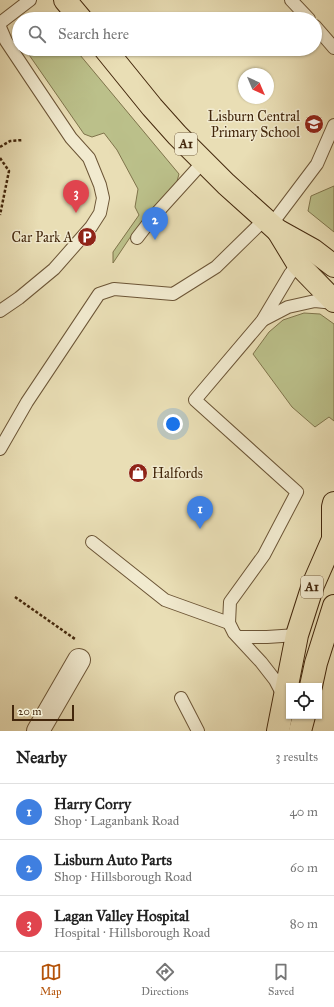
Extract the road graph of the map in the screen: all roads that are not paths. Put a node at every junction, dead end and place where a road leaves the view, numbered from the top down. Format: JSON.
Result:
{"nodes":[{"id":1,"x":30,"y":0,"type":"edge"},
{"id":2,"x":65,"y":0,"type":"edge"},
{"id":3,"x":291,"y":0,"type":"edge"},
{"id":4,"x":14,"y":12,"type":"edge"},
{"id":5,"x":75,"y":12,"type":"edge"},
{"id":6,"x":302,"y":12,"type":"edge"},
{"id":7,"x":12,"y":14,"type":"edge"},
{"id":8,"x":0,"y":23,"type":"edge"},
{"id":9,"x":0,"y":27,"type":"edge"},
{"id":10,"x":322,"y":34,"type":"edge"},
{"id":11,"x":334,"y":48,"type":"edge"},
{"id":12,"x":12,"y":50,"type":"edge"},
{"id":13,"x":16,"y":56,"type":"edge"},
{"id":14,"x":111,"y":56,"type":"edge"},
{"id":15,"x":334,"y":125,"type":"edge"},
{"id":16,"x":203,"y":162,"type":"junction"},
{"id":17,"x":271,"y":224,"type":"junction"},
{"id":18,"x":137,"y":238,"type":"dead end"},
{"id":19,"x":305,"y":257,"type":"junction"},
{"id":20,"x":334,"y":266,"type":"edge"},
{"id":21,"x":334,"y":302,"type":"edge"},
{"id":22,"x":0,"y":311,"type":"edge"},
{"id":23,"x":262,"y":321,"type":"junction"},
{"id":24,"x":0,"y":449,"type":"edge"},
{"id":25,"x":334,"y":503,"type":"edge"},
{"id":26,"x":333,"y":539,"type":"edge"},
{"id":27,"x":92,"y":542,"type":"dead end"},
{"id":28,"x":334,"y":606,"type":"edge"},
{"id":29,"x":229,"y":623,"type":"junction"},
{"id":30,"x":297,"y":635,"type":"junction"},
{"id":31,"x":239,"y":637,"type":"junction"},
{"id":32,"x":80,"y":651,"type":"road end"},
{"id":33,"x":312,"y":683,"type":"edge"},
{"id":34,"x":284,"y":697,"type":"junction"},
{"id":35,"x":181,"y":698,"type":"dead end"},
{"id":36,"x":303,"y":719,"type":"edge"},
{"id":37,"x":38,"y":731,"type":"edge"},
{"id":38,"x":198,"y":731,"type":"edge"},
{"id":39,"x":278,"y":731,"type":"edge"},
{"id":40,"x":300,"y":731,"type":"edge"}],
"edges":[{"from":1,"to":4,"type":"lane"},
{"from":2,"to":5,"type":"highway"},
{"from":3,"to":6,"type":"lane"},
{"from":7,"to":8,"type":"lane"},
{"from":9,"to":12,"type":"lane"},
{"from":10,"to":11,"type":"lane"},
{"from":13,"to":22,"type":"lane"},
{"from":14,"to":16,"type":"highway","number":"A1"},
{"from":15,"to":17,"type":"lane"},
{"from":16,"to":17,"type":"highway","number":"A1"},
{"from":16,"to":18,"type":"lane"},
{"from":17,"to":19,"type":"highway","number":"A1"},
{"from":17,"to":24,"type":"lane"},
{"from":19,"to":20,"type":"highway","number":"A1"},
{"from":19,"to":21,"type":"highway","number":"A1"},
{"from":19,"to":23,"type":"lane"},
{"from":21,"to":23,"type":"lane"},
{"from":23,"to":29,"type":"lane"},
{"from":25,"to":26,"type":"highway","number":"A1"},
{"from":26,"to":30,"type":"highway","number":"A1"},
{"from":27,"to":29,"type":"lane"},
{"from":28,"to":33,"type":"highway","number":"A1"},
{"from":29,"to":31,"type":"lane"},
{"from":30,"to":31,"type":"lane"},
{"from":30,"to":34,"type":"highway","number":"A1"},
{"from":31,"to":34,"type":"lane"},
{"from":32,"to":37,"type":"street"},
{"from":34,"to":39,"type":"highway","number":"A1"},
{"from":35,"to":38,"type":"lane"},
{"from":36,"to":40,"type":"highway"}]}
